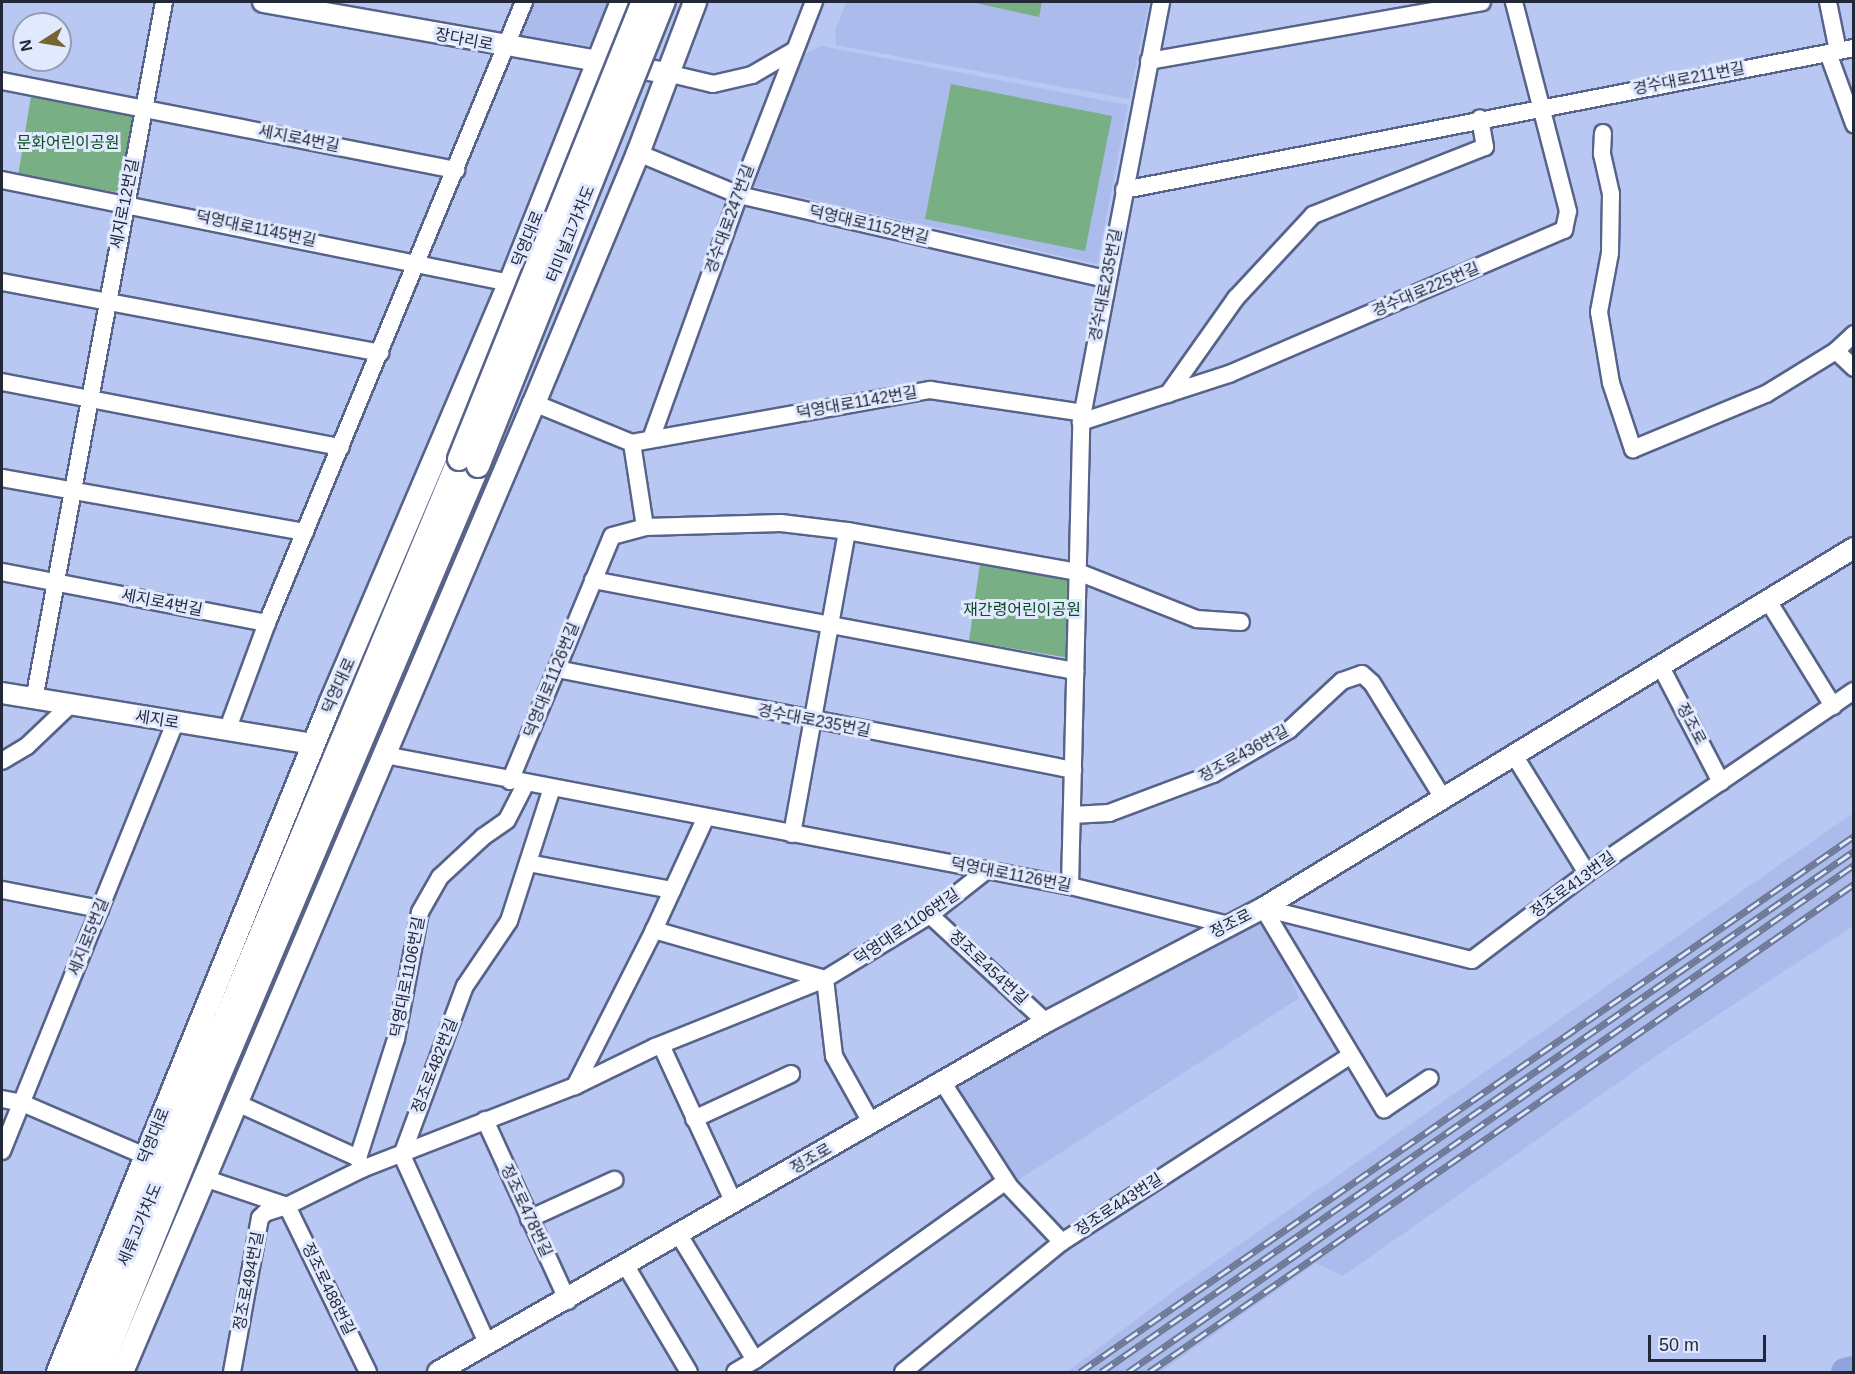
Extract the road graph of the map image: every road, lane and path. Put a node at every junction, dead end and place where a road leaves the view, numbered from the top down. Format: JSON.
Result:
{"nodes":[{"id":1,"x":164,"y":2,"type":"edge"},
{"id":2,"x":263,"y":2,"type":"edge"},
{"id":3,"x":524,"y":2,"type":"edge"},
{"id":4,"x":622,"y":2,"type":"edge"},
{"id":5,"x":643,"y":2,"type":"edge"},
{"id":6,"x":664,"y":2,"type":"edge"},
{"id":7,"x":695,"y":2,"type":"edge"},
{"id":8,"x":814,"y":2,"type":"edge"},
{"id":9,"x":1161,"y":2,"type":"edge"},
{"id":10,"x":1482,"y":2,"type":"edge"},
{"id":11,"x":1514,"y":2,"type":"edge"},
{"id":12,"x":1828,"y":2,"type":"edge"},
{"id":13,"x":506,"y":48,"type":"junction"},
{"id":14,"x":1840,"y":50,"type":"edge"},
{"id":15,"x":794,"y":51,"type":"junction"},
{"id":16,"x":1149,"y":61,"type":"junction"},
{"id":17,"x":599,"y":62,"type":"junction"},
{"id":18,"x":667,"y":73,"type":"junction"},
{"id":19,"x":2,"y":81,"type":"edge"},
{"id":20,"x":1540,"y":106,"type":"junction"},
{"id":21,"x":143,"y":108,"type":"junction"},
{"id":22,"x":1480,"y":118,"type":"junction"},
{"id":23,"x":1854,"y":124,"type":"edge"},
{"id":24,"x":1603,"y":133,"type":"dead end"},
{"id":25,"x":638,"y":153,"type":"junction"},
{"id":26,"x":456,"y":170,"type":"junction"},
{"id":27,"x":2,"y":180,"type":"edge"},
{"id":28,"x":1124,"y":190,"type":"junction"},
{"id":29,"x":739,"y":195,"type":"junction"},
{"id":30,"x":125,"y":202,"type":"junction"},
{"id":31,"x":417,"y":262,"type":"junction"},
{"id":32,"x":1106,"y":279,"type":"junction"},
{"id":33,"x":2,"y":282,"type":"edge"},
{"id":34,"x":510,"y":284,"type":"junction"},
{"id":35,"x":106,"y":301,"type":"junction"},
{"id":36,"x":1854,"y":334,"type":"edge"},
{"id":37,"x":1836,"y":351,"type":"junction"},
{"id":38,"x":380,"y":353,"type":"junction"},
{"id":39,"x":1854,"y":368,"type":"edge"},
{"id":40,"x":2,"y":382,"type":"edge"},
{"id":41,"x":1168,"y":394,"type":"junction"},
{"id":42,"x":89,"y":399,"type":"junction"},
{"id":43,"x":534,"y":404,"type":"junction"},
{"id":44,"x":1082,"y":418,"type":"junction"},
{"id":45,"x":651,"y":439,"type":"junction"},
{"id":46,"x":632,"y":443,"type":"junction"},
{"id":47,"x":340,"y":447,"type":"junction"},
{"id":48,"x":468,"y":463,"type":"junction"},
{"id":49,"x":2,"y":478,"type":"edge"},
{"id":50,"x":72,"y":492,"type":"junction"},
{"id":51,"x":645,"y":527,"type":"junction"},
{"id":52,"x":847,"y":531,"type":"junction"},
{"id":53,"x":305,"y":532,"type":"junction"},
{"id":54,"x":1854,"y":548,"type":"edge"},
{"id":55,"x":2,"y":572,"type":"edge"},
{"id":56,"x":1078,"y":572,"type":"junction"},
{"id":57,"x":593,"y":580,"type":"junction"},
{"id":58,"x":56,"y":582,"type":"junction"},
{"id":59,"x":411,"y":596,"type":"junction"},
{"id":60,"x":1767,"y":599,"type":"junction"},
{"id":61,"x":1241,"y":622,"type":"dead end"},
{"id":62,"x":267,"y":623,"type":"junction"},
{"id":63,"x":828,"y":626,"type":"junction"},
{"id":64,"x":1660,"y":665,"type":"junction"},
{"id":65,"x":348,"y":667,"type":"junction"},
{"id":66,"x":556,"y":669,"type":"junction"},
{"id":67,"x":1075,"y":671,"type":"junction"},
{"id":68,"x":1854,"y":691,"type":"edge"},
{"id":69,"x":2,"y":693,"type":"edge"},
{"id":70,"x":411,"y":695,"type":"junction"},
{"id":71,"x":34,"y":699,"type":"junction"},
{"id":72,"x":69,"y":706,"type":"junction"},
{"id":73,"x":1833,"y":706,"type":"junction"},
{"id":74,"x":812,"y":721,"type":"junction"},
{"id":75,"x":175,"y":723,"type":"junction"},
{"id":76,"x":226,"y":731,"type":"junction"},
{"id":77,"x":314,"y":744,"type":"junction"},
{"id":78,"x":385,"y":755,"type":"junction"},
{"id":79,"x":1514,"y":755,"type":"junction"},
{"id":80,"x":2,"y":761,"type":"edge"},
{"id":81,"x":1073,"y":770,"type":"junction"},
{"id":82,"x":518,"y":782,"type":"junction"},
{"id":83,"x":1722,"y":782,"type":"junction"},
{"id":84,"x":552,"y":788,"type":"junction"},
{"id":85,"x":1443,"y":798,"type":"junction"},
{"id":86,"x":1072,"y":815,"type":"junction"},
{"id":87,"x":706,"y":818,"type":"junction"},
{"id":88,"x":792,"y":834,"type":"junction"},
{"id":89,"x":528,"y":863,"type":"junction"},
{"id":90,"x":987,"y":870,"type":"junction"},
{"id":91,"x":1587,"y":873,"type":"junction"},
{"id":92,"x":1070,"y":886,"type":"junction"},
{"id":93,"x":2,"y":890,"type":"edge"},
{"id":94,"x":672,"y":890,"type":"junction"},
{"id":95,"x":1263,"y":908,"type":"junction"},
{"id":96,"x":100,"y":909,"type":"junction"},
{"id":97,"x":930,"y":915,"type":"junction"},
{"id":98,"x":1229,"y":925,"type":"junction"},
{"id":99,"x":654,"y":930,"type":"junction"},
{"id":100,"x":825,"y":980,"type":"junction"},
{"id":101,"x":1046,"y":1022,"type":"junction"},
{"id":102,"x":661,"y":1045,"type":"junction"},
{"id":103,"x":1350,"y":1056,"type":"junction"},
{"id":104,"x":791,"y":1074,"type":"dead end"},
{"id":105,"x":1430,"y":1078,"type":"dead end"},
{"id":106,"x":208,"y":1082,"type":"junction"},
{"id":107,"x":943,"y":1083,"type":"junction"},
{"id":108,"x":575,"y":1086,"type":"junction"},
{"id":109,"x":2,"y":1099,"type":"edge"},
{"id":110,"x":22,"y":1103,"type":"junction"},
{"id":111,"x":237,"y":1103,"type":"junction"},
{"id":112,"x":694,"y":1119,"type":"junction"},
{"id":113,"x":485,"y":1120,"type":"junction"},
{"id":114,"x":872,"y":1124,"type":"junction"},
{"id":115,"x":2,"y":1151,"type":"edge"},
{"id":116,"x":402,"y":1155,"type":"junction"},
{"id":117,"x":145,"y":1156,"type":"junction"},
{"id":118,"x":360,"y":1163,"type":"junction"},
{"id":119,"x":204,"y":1178,"type":"junction"},
{"id":120,"x":614,"y":1180,"type":"dead end"},
{"id":121,"x":1008,"y":1183,"type":"junction"},
{"id":122,"x":734,"y":1203,"type":"junction"},
{"id":123,"x":287,"y":1206,"type":"junction"},
{"id":124,"x":530,"y":1220,"type":"junction"},
{"id":125,"x":679,"y":1235,"type":"junction"},
{"id":126,"x":1062,"y":1242,"type":"junction"},
{"id":127,"x":626,"y":1266,"type":"junction"},
{"id":128,"x":568,"y":1301,"type":"junction"},
{"id":129,"x":488,"y":1345,"type":"junction"},
{"id":130,"x":755,"y":1359,"type":"junction"},
{"id":131,"x":58,"y":1372,"type":"edge"},
{"id":132,"x":78,"y":1372,"type":"edge"},
{"id":133,"x":99,"y":1372,"type":"edge"},
{"id":134,"x":122,"y":1372,"type":"edge"},
{"id":135,"x":231,"y":1372,"type":"edge"},
{"id":136,"x":369,"y":1372,"type":"edge"},
{"id":137,"x":438,"y":1372,"type":"edge"},
{"id":138,"x":689,"y":1372,"type":"edge"},
{"id":139,"x":735,"y":1372,"type":"edge"},
{"id":140,"x":903,"y":1372,"type":"edge"}],
"edges":[{"from":1,"to":21,"type":"street","name":"세지로12번길"},
{"from":2,"to":13,"type":"street","name":"장다리로"},
{"from":3,"to":13,"type":"street"},
{"from":4,"to":17,"type":"main road","name":"덕영대로"},
{"from":5,"to":48,"type":"main road","name":"터미널고가차도","bridge":true},
{"from":6,"to":48,"type":"main road","name":"터미널고가차도","bridge":true},
{"from":7,"to":18,"type":"main road"},
{"from":8,"to":15,"type":"street","name":"경수대로247번길"},
{"from":9,"to":16,"type":"street","name":"경수대로235번길"},
{"from":10,"to":16,"type":"street"},
{"from":11,"to":20,"type":"street","name":"경수대로225번길"},
{"from":12,"to":14,"type":"street"},
{"from":13,"to":17,"type":"street","name":"장다리로"},
{"from":13,"to":26,"type":"street"},
{"from":14,"to":20,"type":"street","name":"경수대로211번길"},
{"from":14,"to":23,"type":"street"},
{"from":15,"to":18,"type":"street"},
{"from":15,"to":29,"type":"street","name":"경수대로247번길"},
{"from":16,"to":28,"type":"street","name":"경수대로235번길"},
{"from":17,"to":18,"type":"street","name":"장다리로"},
{"from":17,"to":34,"type":"main road","name":"덕영대로"},
{"from":18,"to":25,"type":"main road"},
{"from":19,"to":21,"type":"street"},
{"from":20,"to":22,"type":"street"},
{"from":20,"to":41,"type":"street","name":"경수대로225번길"},
{"from":21,"to":26,"type":"street","name":"세지로4번길"},
{"from":21,"to":30,"type":"street","name":"세지로12번길"},
{"from":22,"to":28,"type":"street"},
{"from":22,"to":41,"type":"street"},
{"from":24,"to":37,"type":"street"},
{"from":25,"to":29,"type":"street","name":"덕영대로1152번길"},
{"from":25,"to":43,"type":"main road"},
{"from":26,"to":31,"type":"street"},
{"from":27,"to":30,"type":"street","name":"덕영대로1145번길"},
{"from":28,"to":32,"type":"street","name":"경수대로235번길"},
{"from":29,"to":32,"type":"street","name":"덕영대로1152번길"},
{"from":29,"to":45,"type":"street","name":"경수대로247번길"},
{"from":30,"to":31,"type":"street","name":"덕영대로1145번길"},
{"from":30,"to":35,"type":"street","name":"세지로12번길"},
{"from":31,"to":34,"type":"street","name":"덕영대로1145번길"},
{"from":31,"to":38,"type":"street"},
{"from":32,"to":44,"type":"street","name":"경수대로235번길"},
{"from":33,"to":35,"type":"street"},
{"from":34,"to":65,"type":"main road","name":"덕영대로"},
{"from":35,"to":38,"type":"street"},
{"from":35,"to":42,"type":"street","name":"세지로12번길"},
{"from":36,"to":37,"type":"street"},
{"from":37,"to":39,"type":"street"},
{"from":38,"to":47,"type":"street"},
{"from":40,"to":42,"type":"street"},
{"from":41,"to":44,"type":"street","name":"경수대로225번길"},
{"from":42,"to":47,"type":"street"},
{"from":42,"to":50,"type":"street","name":"세지로12번길"},
{"from":43,"to":46,"type":"street"},
{"from":43,"to":70,"type":"main road"},
{"from":44,"to":45,"type":"street","name":"덕영대로1142번길"},
{"from":44,"to":56,"type":"street","name":"경수대로235번길"},
{"from":45,"to":46,"type":"street","name":"덕영대로1142번길"},
{"from":46,"to":51,"type":"street"},
{"from":47,"to":53,"type":"street"},
{"from":48,"to":59,"type":"main road"},
{"from":49,"to":50,"type":"street"},
{"from":50,"to":53,"type":"street"},
{"from":50,"to":58,"type":"street","name":"세지로12번길"},
{"from":51,"to":52,"type":"street"},
{"from":51,"to":57,"type":"street"},
{"from":52,"to":56,"type":"street"},
{"from":52,"to":63,"type":"street"},
{"from":53,"to":62,"type":"street"},
{"from":54,"to":60,"type":"street","name":"정조로"},
{"from":55,"to":58,"type":"street"},
{"from":56,"to":61,"type":"street"},
{"from":56,"to":67,"type":"street","name":"경수대로235번길"},
{"from":57,"to":63,"type":"street"},
{"from":57,"to":66,"type":"street","name":"덕영대로1126번길"},
{"from":58,"to":62,"type":"street","name":"세지로4번길"},
{"from":58,"to":71,"type":"street","name":"세지로12번길"},
{"from":59,"to":65,"type":"main road"},
{"from":59,"to":70,"type":"main road"},
{"from":59,"to":106,"type":"main road"},
{"from":60,"to":64,"type":"street","name":"정조로"},
{"from":60,"to":73,"type":"street"},
{"from":62,"to":76,"type":"street"},
{"from":63,"to":67,"type":"street"},
{"from":63,"to":74,"type":"street"},
{"from":64,"to":79,"type":"street","name":"정조로"},
{"from":64,"to":83,"type":"street","name":"정조로"},
{"from":65,"to":77,"type":"main road","name":"덕영대로"},
{"from":66,"to":74,"type":"street","name":"경수대로235번길"},
{"from":66,"to":82,"type":"street","name":"덕영대로1126번길"},
{"from":67,"to":81,"type":"street","name":"경수대로235번길"},
{"from":68,"to":73,"type":"street","name":"정조로413번길"},
{"from":69,"to":71,"type":"street","name":"세지로"},
{"from":70,"to":78,"type":"main road"},
{"from":71,"to":72,"type":"street","name":"세지로"},
{"from":72,"to":75,"type":"street","name":"세지로"},
{"from":72,"to":80,"type":"street"},
{"from":73,"to":83,"type":"street","name":"정조로413번길"},
{"from":74,"to":81,"type":"street","name":"경수대로235번길"},
{"from":74,"to":88,"type":"street"},
{"from":75,"to":76,"type":"street","name":"세지로"},
{"from":75,"to":96,"type":"street","name":"세지로5번길"},
{"from":76,"to":77,"type":"street","name":"세지로"},
{"from":77,"to":117,"type":"main road","name":"덕영대로"},
{"from":78,"to":82,"type":"street","name":"덕영대로1126번길"},
{"from":78,"to":111,"type":"main road"},
{"from":79,"to":85,"type":"street","name":"정조로"},
{"from":79,"to":91,"type":"street"},
{"from":81,"to":86,"type":"street","name":"경수대로235번길"},
{"from":82,"to":84,"type":"street","name":"덕영대로1126번길"},
{"from":82,"to":118,"type":"street","name":"덕영대로1106번길"},
{"from":83,"to":91,"type":"street","name":"정조로413번길"},
{"from":84,"to":87,"type":"street","name":"덕영대로1126번길"},
{"from":84,"to":89,"type":"street","name":"정조로482번길"},
{"from":85,"to":86,"type":"street","name":"정조로436번길"},
{"from":85,"to":95,"type":"street","name":"정조로"},
{"from":86,"to":92,"type":"street","name":"경수대로235번길"},
{"from":87,"to":88,"type":"street","name":"덕영대로1126번길"},
{"from":87,"to":94,"type":"street"},
{"from":88,"to":90,"type":"street","name":"덕영대로1126번길"},
{"from":89,"to":94,"type":"street"},
{"from":89,"to":116,"type":"street","name":"정조로482번길"},
{"from":90,"to":92,"type":"street","name":"덕영대로1126번길"},
{"from":90,"to":97,"type":"street","name":"덕영대로1106번길"},
{"from":91,"to":95,"type":"street","name":"정조로413번길"},
{"from":92,"to":98,"type":"street","name":"덕영대로1126번길"},
{"from":93,"to":96,"type":"street"},
{"from":94,"to":99,"type":"street"},
{"from":95,"to":98,"type":"street","name":"정조로"},
{"from":95,"to":103,"type":"street"},
{"from":96,"to":110,"type":"street","name":"세지로5번길"},
{"from":97,"to":100,"type":"street","name":"덕영대로1106번길"},
{"from":97,"to":101,"type":"street","name":"정조로454번길"},
{"from":98,"to":101,"type":"street","name":"정조로"},
{"from":99,"to":100,"type":"street"},
{"from":99,"to":108,"type":"street"},
{"from":100,"to":102,"type":"street","name":"덕영대로1106번길"},
{"from":100,"to":114,"type":"street"},
{"from":101,"to":107,"type":"street","name":"정조로"},
{"from":102,"to":108,"type":"street","name":"덕영대로1106번길"},
{"from":102,"to":112,"type":"street"},
{"from":103,"to":105,"type":"street"},
{"from":103,"to":126,"type":"street","name":"정조로443번길"},
{"from":104,"to":112,"type":"street"},
{"from":106,"to":132,"type":"main road","name":"세류고가차도"},
{"from":106,"to":133,"type":"main road","name":"세류고가차도"},
{"from":107,"to":114,"type":"street","name":"정조로"},
{"from":107,"to":121,"type":"street"},
{"from":108,"to":113,"type":"street","name":"덕영대로1106번길"},
{"from":109,"to":110,"type":"street"},
{"from":110,"to":115,"type":"street","name":"세지로5번길"},
{"from":110,"to":117,"type":"street"},
{"from":111,"to":118,"type":"street"},
{"from":111,"to":119,"type":"main road"},
{"from":112,"to":122,"type":"street"},
{"from":113,"to":116,"type":"street","name":"덕영대로1106번길"},
{"from":113,"to":124,"type":"street","name":"정조로478번길"},
{"from":114,"to":122,"type":"street","name":"정조로"},
{"from":116,"to":118,"type":"street","name":"덕영대로1106번길"},
{"from":116,"to":129,"type":"street"},
{"from":117,"to":131,"type":"main road","name":"덕영대로"},
{"from":118,"to":123,"type":"street","name":"덕영대로1106번길"},
{"from":119,"to":123,"type":"street"},
{"from":119,"to":134,"type":"main road"},
{"from":120,"to":124,"type":"street"},
{"from":121,"to":126,"type":"street"},
{"from":121,"to":130,"type":"street"},
{"from":122,"to":125,"type":"street","name":"정조로"},
{"from":123,"to":135,"type":"street","name":"정조로494번길"},
{"from":123,"to":136,"type":"street","name":"정조로488번길"},
{"from":124,"to":128,"type":"street","name":"정조로478번길"},
{"from":125,"to":127,"type":"street","name":"정조로"},
{"from":125,"to":130,"type":"street"},
{"from":126,"to":140,"type":"street","name":"정조로443번길"},
{"from":127,"to":128,"type":"street","name":"정조로"},
{"from":127,"to":138,"type":"street"},
{"from":128,"to":129,"type":"street","name":"정조로"},
{"from":129,"to":137,"type":"street","name":"정조로"},
{"from":130,"to":139,"type":"street"}]}
